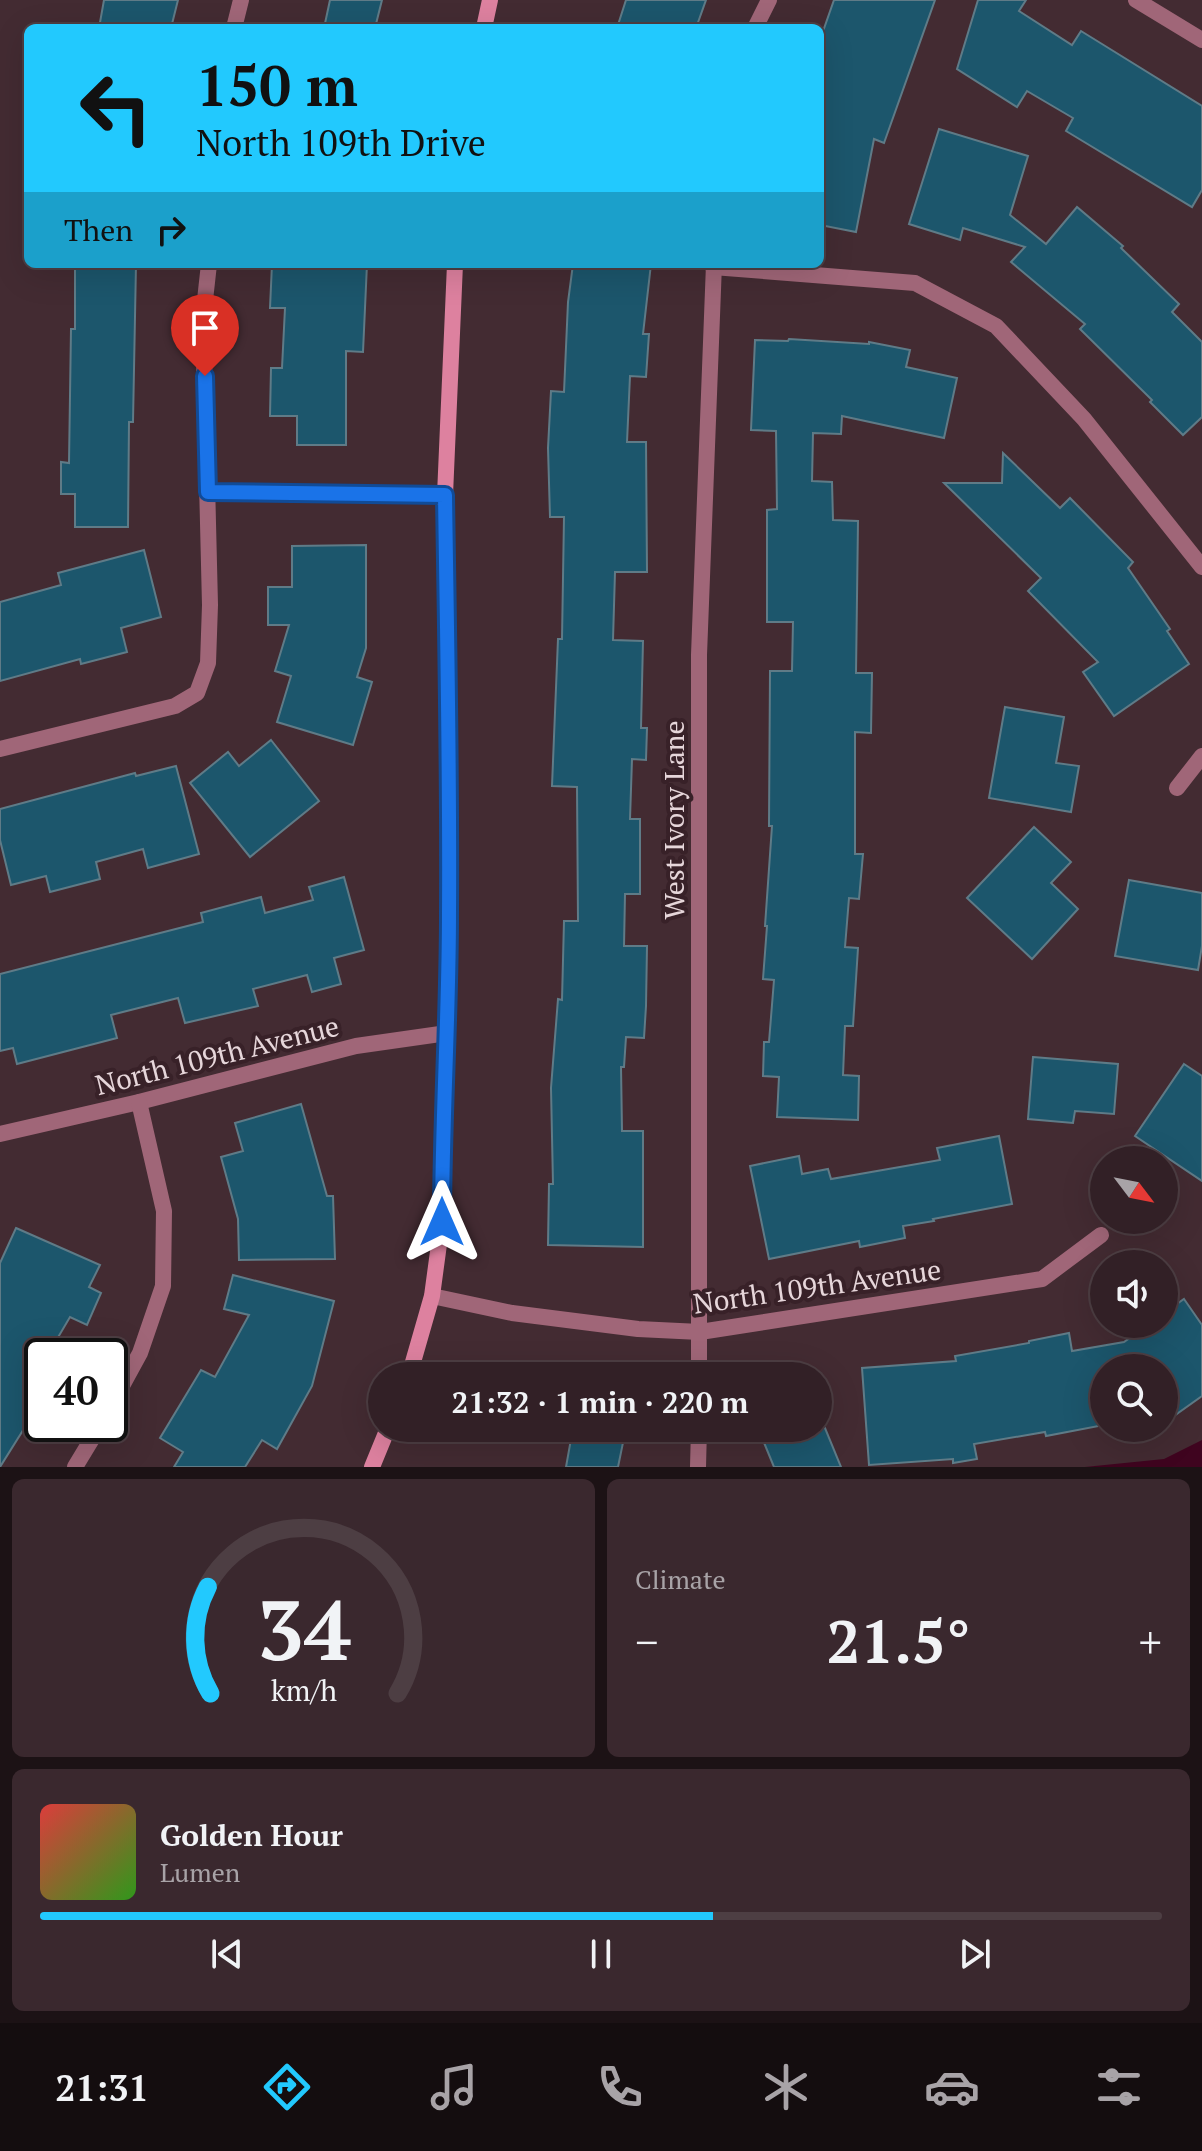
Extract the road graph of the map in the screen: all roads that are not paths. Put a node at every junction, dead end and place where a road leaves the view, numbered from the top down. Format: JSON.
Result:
{"nodes":[{"id":1,"x":241,"y":0,"type":"edge"},
{"id":2,"x":490,"y":0,"type":"edge"},
{"id":3,"x":769,"y":0,"type":"edge"},
{"id":4,"x":1136,"y":0,"type":"edge"},
{"id":5,"x":235,"y":24,"type":"edge"},
{"id":6,"x":485,"y":24,"type":"edge"},
{"id":7,"x":757,"y":24,"type":"edge"},
{"id":8,"x":1202,"y":40,"type":"edge"},
{"id":9,"x":209,"y":268,"type":"edge"},
{"id":10,"x":455,"y":268,"type":"edge"},
{"id":11,"x":714,"y":268,"type":"edge"},
{"id":12,"x":748,"y":268,"type":"edge"},
{"id":13,"x":208,"y":492,"type":"junction"},
{"id":14,"x":445,"y":495,"type":"junction"},
{"id":15,"x":1202,"y":567,"type":"edge"},
{"id":16,"x":0,"y":749,"type":"edge"},
{"id":17,"x":1202,"y":756,"type":"edge"},
{"id":18,"x":1177,"y":788,"type":"dead end"},
{"id":19,"x":447,"y":1033,"type":"junction"},
{"id":20,"x":139,"y":1102,"type":"junction"},
{"id":21,"x":0,"y":1134,"type":"edge"},
{"id":22,"x":1101,"y":1235,"type":"dead end"},
{"id":23,"x":432,"y":1296,"type":"junction"},
{"id":24,"x":700,"y":1332,"type":"junction"},
{"id":25,"x":413,"y":1362,"type":"edge"},
{"id":26,"x":699,"y":1362,"type":"edge"},
{"id":27,"x":128,"y":1375,"type":"edge"},
{"id":28,"x":90,"y":1442,"type":"edge"},
{"id":29,"x":382,"y":1442,"type":"edge"},
{"id":30,"x":699,"y":1442,"type":"edge"},
{"id":31,"x":75,"y":1467,"type":"edge"},
{"id":32,"x":372,"y":1467,"type":"edge"},
{"id":33,"x":698,"y":1467,"type":"edge"}],
"edges":[{"from":1,"to":5,"type":"street"},
{"from":2,"to":6,"type":"street"},
{"from":3,"to":7,"type":"street"},
{"from":4,"to":8,"type":"street"},
{"from":9,"to":13,"type":"street"},
{"from":10,"to":14,"type":"street"},
{"from":11,"to":24,"type":"street","name":"West Ivory Lane"},
{"from":12,"to":15,"type":"street"},
{"from":13,"to":14,"type":"street"},
{"from":13,"to":16,"type":"street"},
{"from":14,"to":19,"type":"street"},
{"from":17,"to":18,"type":"street"},
{"from":19,"to":20,"type":"street","name":"North 109th Avenue"},
{"from":19,"to":23,"type":"street"},
{"from":20,"to":21,"type":"street","name":"North 109th Avenue"},
{"from":20,"to":27,"type":"street"},
{"from":22,"to":24,"type":"street","name":"North 109th Avenue"},
{"from":23,"to":24,"type":"street","name":"North 109th Avenue"},
{"from":23,"to":25,"type":"street"},
{"from":24,"to":26,"type":"street","name":"West Ivory Lane"},
{"from":28,"to":31,"type":"street"},
{"from":29,"to":32,"type":"street"},
{"from":30,"to":33,"type":"street"}]}
